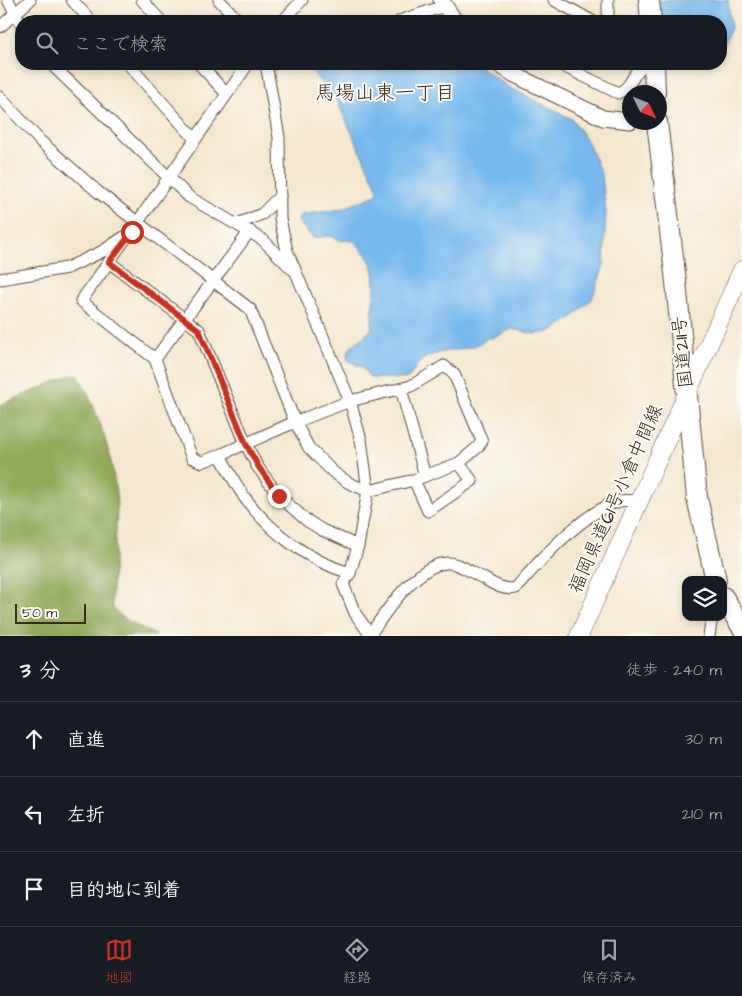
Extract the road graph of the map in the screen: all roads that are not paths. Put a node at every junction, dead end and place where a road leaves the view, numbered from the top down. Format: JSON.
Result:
{"nodes":[{"id":1,"x":8,"y":0,"type":"edge"},
{"id":2,"x":30,"y":0,"type":"edge"},
{"id":3,"x":72,"y":0,"type":"edge"},
{"id":4,"x":142,"y":0,"type":"edge"},
{"id":5,"x":302,"y":0,"type":"edge"},
{"id":6,"x":554,"y":0,"type":"edge"},
{"id":7,"x":579,"y":0,"type":"edge"},
{"id":8,"x":608,"y":0,"type":"edge"},
{"id":9,"x":649,"y":0,"type":"edge"},
{"id":10,"x":223,"y":1,"type":"edge"},
{"id":11,"x":443,"y":3,"type":"edge"},
{"id":12,"x":14,"y":14,"type":"junction"},
{"id":13,"x":579,"y":14,"type":"joint"},
{"id":14,"x":86,"y":15,"type":"edge"},
{"id":15,"x":156,"y":15,"type":"edge"},
{"id":16,"x":234,"y":15,"type":"edge"},
{"id":17,"x":288,"y":15,"type":"edge"},
{"id":18,"x":414,"y":15,"type":"edge"},
{"id":19,"x":451,"y":15,"type":"edge"},
{"id":20,"x":608,"y":15,"type":"edge"},
{"id":21,"x":650,"y":15,"type":"edge"},
{"id":22,"x":0,"y":27,"type":"edge"},
{"id":23,"x":57,"y":70,"type":"edge"},
{"id":24,"x":133,"y":70,"type":"edge"},
{"id":25,"x":205,"y":70,"type":"edge"},
{"id":26,"x":243,"y":70,"type":"edge"},
{"id":27,"x":267,"y":70,"type":"edge"},
{"id":28,"x":507,"y":70,"type":"edge"},
{"id":29,"x":571,"y":70,"type":"edge"},
{"id":30,"x":638,"y":70,"type":"edge"},
{"id":31,"x":654,"y":70,"type":"edge"},
{"id":32,"x":655,"y":85,"type":"edge"},
{"id":33,"x":226,"y":93,"type":"junction"},
{"id":34,"x":0,"y":97,"type":"edge"},
{"id":35,"x":622,"y":120,"type":"edge"},
{"id":36,"x":657,"y":130,"type":"edge"},
{"id":37,"x":195,"y":139,"type":"junction"},
{"id":38,"x":168,"y":178,"type":"junction"},
{"id":39,"x":280,"y":196,"type":"junction"},
{"id":40,"x":237,"y":224,"type":"junction"},
{"id":41,"x":134,"y":227,"type":"junction"},
{"id":42,"x":250,"y":231,"type":"junction"},
{"id":43,"x":109,"y":262,"type":"junction"},
{"id":44,"x":742,"y":270,"type":"edge"},
{"id":45,"x":295,"y":272,"type":"junction"},
{"id":46,"x":0,"y":279,"type":"edge"},
{"id":47,"x":212,"y":280,"type":"junction"},
{"id":48,"x":184,"y":319,"type":"junction"},
{"id":49,"x":155,"y":359,"type":"junction"},
{"id":50,"x":401,"y":389,"type":"junction"},
{"id":51,"x":687,"y":393,"type":"junction"},
{"id":52,"x":350,"y":401,"type":"junction"},
{"id":53,"x":295,"y":422,"type":"junction"},
{"id":54,"x":246,"y":444,"type":"junction"},
{"id":55,"x":220,"y":456,"type":"junction"},
{"id":56,"x":459,"y":463,"type":"junction"},
{"id":57,"x":420,"y":478,"type":"junction"},
{"id":58,"x":368,"y":491,"type":"junction"},
{"id":59,"x":638,"y":501,"type":"junction"},
{"id":60,"x":358,"y":546,"type":"junction"},
{"id":61,"x":350,"y":573,"type":"junction"},
{"id":62,"x":715,"y":576,"type":"edge"},
{"id":63,"x":727,"y":603,"type":"edge"},
{"id":64,"x":711,"y":621,"type":"edge"},
{"id":65,"x":742,"y":626,"type":"edge"},
{"id":66,"x":371,"y":635,"type":"edge"},
{"id":67,"x":579,"y":636,"type":"edge"},
{"id":68,"x":709,"y":636,"type":"edge"}],
"edges":[{"from":1,"to":12,"type":"street"},
{"from":2,"to":12,"type":"street"},
{"from":3,"to":14,"type":"street"},
{"from":4,"to":15,"type":"street"},
{"from":5,"to":17,"type":"street"},
{"from":6,"to":13,"type":"street"},
{"from":7,"to":13,"type":"street"},
{"from":8,"to":20,"type":"street"},
{"from":9,"to":21,"type":"highway"},
{"from":10,"to":16,"type":"street"},
{"from":11,"to":18,"type":"street"},
{"from":11,"to":19,"type":"street"},
{"from":12,"to":22,"type":"street"},
{"from":23,"to":38,"type":"street"},
{"from":24,"to":37,"type":"street"},
{"from":25,"to":33,"type":"street"},
{"from":26,"to":33,"type":"street"},
{"from":27,"to":39,"type":"street"},
{"from":28,"to":35,"type":"street"},
{"from":29,"to":30,"type":"street"},
{"from":31,"to":32,"type":"highway"},
{"from":33,"to":37,"type":"street"},
{"from":34,"to":41,"type":"street"},
{"from":36,"to":51,"type":"highway","name":"国道211号"},
{"from":37,"to":38,"type":"street"},
{"from":38,"to":40,"type":"street"},
{"from":38,"to":41,"type":"street"},
{"from":39,"to":40,"type":"street"},
{"from":39,"to":45,"type":"street"},
{"from":40,"to":42,"type":"street"},
{"from":41,"to":43,"type":"street"},
{"from":41,"to":46,"type":"street"},
{"from":41,"to":47,"type":"street"},
{"from":42,"to":45,"type":"street"},
{"from":42,"to":47,"type":"street"},
{"from":43,"to":48,"type":"street"},
{"from":43,"to":49,"type":"street"},
{"from":44,"to":51,"type":"main road","name":"福岡県道61号小倉中間線"},
{"from":45,"to":52,"type":"street"},
{"from":47,"to":48,"type":"street"},
{"from":47,"to":53,"type":"street"},
{"from":48,"to":49,"type":"street"},
{"from":48,"to":54,"type":"street"},
{"from":49,"to":55,"type":"street"},
{"from":50,"to":52,"type":"street"},
{"from":50,"to":56,"type":"street"},
{"from":50,"to":57,"type":"street"},
{"from":51,"to":59,"type":"main road","name":"福岡県道61号小倉中間線"},
{"from":51,"to":62,"type":"highway","name":"国道211号"},
{"from":52,"to":53,"type":"street"},
{"from":52,"to":58,"type":"street"},
{"from":53,"to":54,"type":"street"},
{"from":53,"to":58,"type":"street"},
{"from":54,"to":55,"type":"street"},
{"from":54,"to":60,"type":"street"},
{"from":55,"to":61,"type":"street"},
{"from":56,"to":57,"type":"street"},
{"from":56,"to":57,"type":"street"},
{"from":57,"to":58,"type":"street"},
{"from":58,"to":60,"type":"street"},
{"from":59,"to":66,"type":"street"},
{"from":59,"to":67,"type":"main road","name":"福岡県道61号小倉中間線"},
{"from":60,"to":61,"type":"street"},
{"from":61,"to":66,"type":"street"},
{"from":63,"to":65,"type":"highway"},
{"from":64,"to":68,"type":"street"}]}
